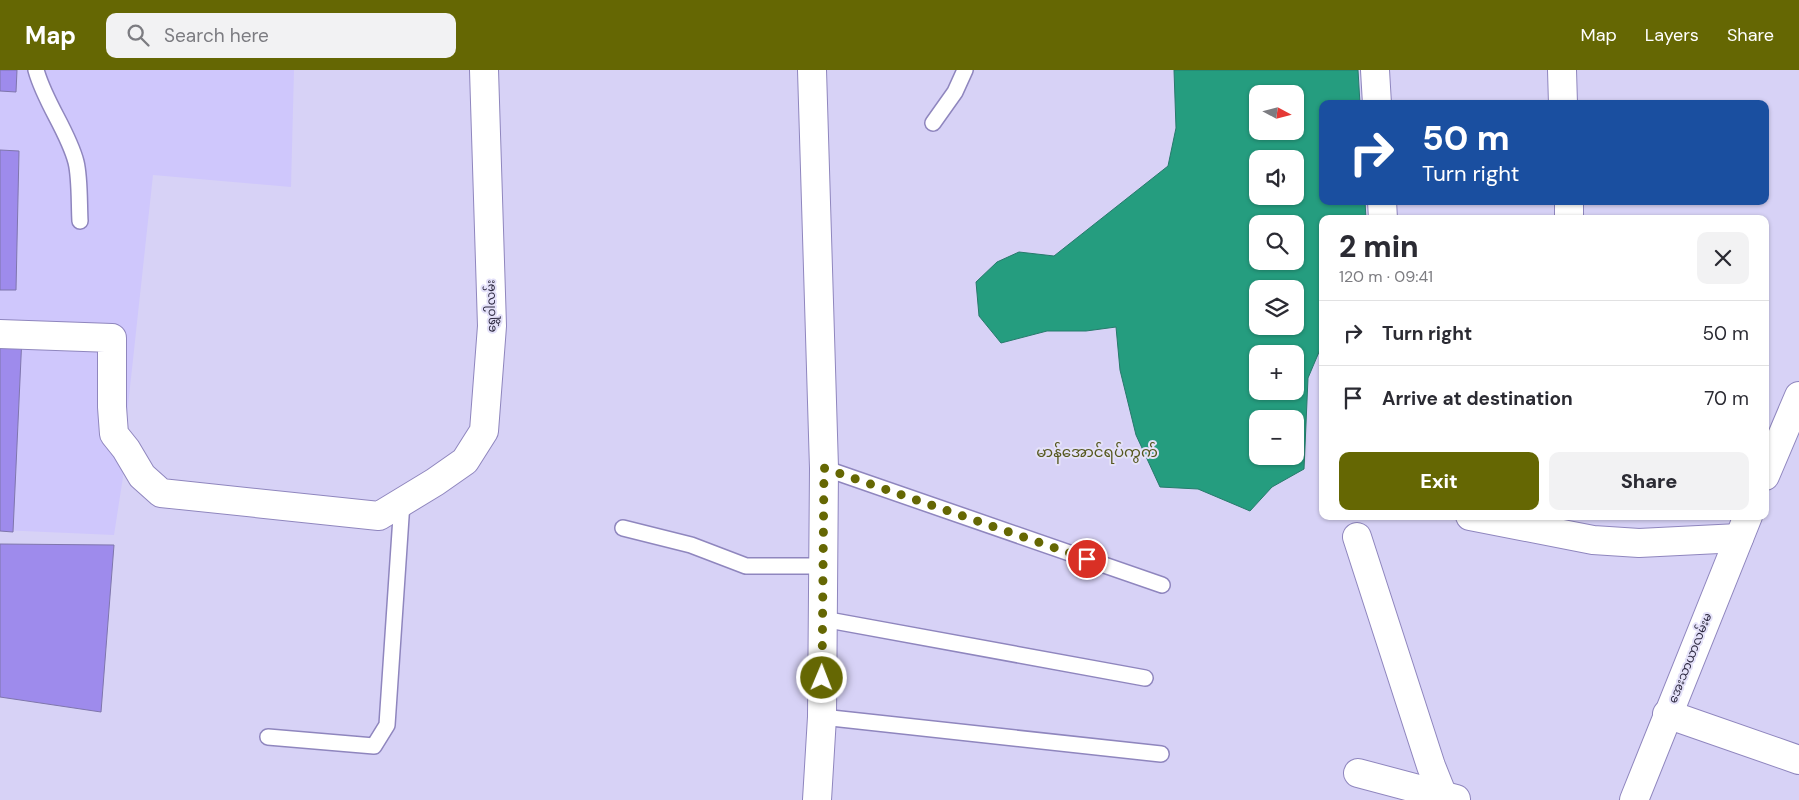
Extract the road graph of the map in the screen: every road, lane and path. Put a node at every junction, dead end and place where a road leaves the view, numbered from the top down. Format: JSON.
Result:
{"nodes":[{"id":1,"x":36,"y":70,"type":"edge"},
{"id":2,"x":484,"y":70,"type":"edge"},
{"id":3,"x":812,"y":70,"type":"edge"},
{"id":4,"x":965,"y":70,"type":"edge"},
{"id":5,"x":1375,"y":70,"type":"edge"},
{"id":6,"x":1562,"y":70,"type":"edge"},
{"id":7,"x":1377,"y":100,"type":"edge"},
{"id":8,"x":1563,"y":100,"type":"edge"},
{"id":9,"x":933,"y":123,"type":"dead end"},
{"id":10,"x":80,"y":221,"type":"dead end"},
{"id":11,"x":0,"y":334,"type":"edge"},
{"id":12,"x":1799,"y":396,"type":"edge"},
{"id":13,"x":1769,"y":467,"type":"edge"},
{"id":14,"x":824,"y":468,"type":"junction"},
{"id":15,"x":402,"y":502,"type":"junction"},
{"id":16,"x":1490,"y":520,"type":"edge"},
{"id":17,"x":1743,"y":527,"type":"edge"},
{"id":18,"x":623,"y":528,"type":"dead end"},
{"id":19,"x":1357,"y":537,"type":"dead end"},
{"id":20,"x":823,"y":566,"type":"junction"},
{"id":21,"x":1162,"y":585,"type":"dead end"},
{"id":22,"x":823,"y":620,"type":"junction"},
{"id":23,"x":1145,"y":678,"type":"dead end"},
{"id":24,"x":1667,"y":714,"type":"junction"},
{"id":25,"x":822,"y":717,"type":"junction"},
{"id":26,"x":268,"y":737,"type":"dead end"},
{"id":27,"x":1161,"y":754,"type":"dead end"},
{"id":28,"x":1799,"y":760,"type":"edge"},
{"id":29,"x":1358,"y":773,"type":"dead end"},
{"id":30,"x":1452,"y":798,"type":"edge"},
{"id":31,"x":817,"y":800,"type":"edge"},
{"id":32,"x":1634,"y":800,"type":"edge"}],
"edges":[{"from":1,"to":10,"type":"lane"},
{"from":2,"to":15,"type":"street","name":"ရွှေဝါလမ်း"},
{"from":3,"to":14,"type":"street"},
{"from":4,"to":9,"type":"lane"},
{"from":5,"to":7,"type":"street"},
{"from":6,"to":8,"type":"street"},
{"from":11,"to":15,"type":"street","name":"ရွှေဝါလမ်း"},
{"from":12,"to":13,"type":"street"},
{"from":14,"to":20,"type":"street"},
{"from":14,"to":21,"type":"lane"},
{"from":15,"to":26,"type":"lane"},
{"from":16,"to":17,"type":"street"},
{"from":17,"to":24,"type":"street","name":"အေးသာယာလမ်းမ"},
{"from":18,"to":20,"type":"lane"},
{"from":19,"to":30,"type":"street"},
{"from":20,"to":22,"type":"street"},
{"from":22,"to":23,"type":"lane"},
{"from":22,"to":25,"type":"street"},
{"from":24,"to":28,"type":"street"},
{"from":24,"to":32,"type":"street","name":"အေးသာယာလမ်းမ"},
{"from":25,"to":27,"type":"lane"},
{"from":25,"to":31,"type":"street"},
{"from":29,"to":30,"type":"street"}]}
